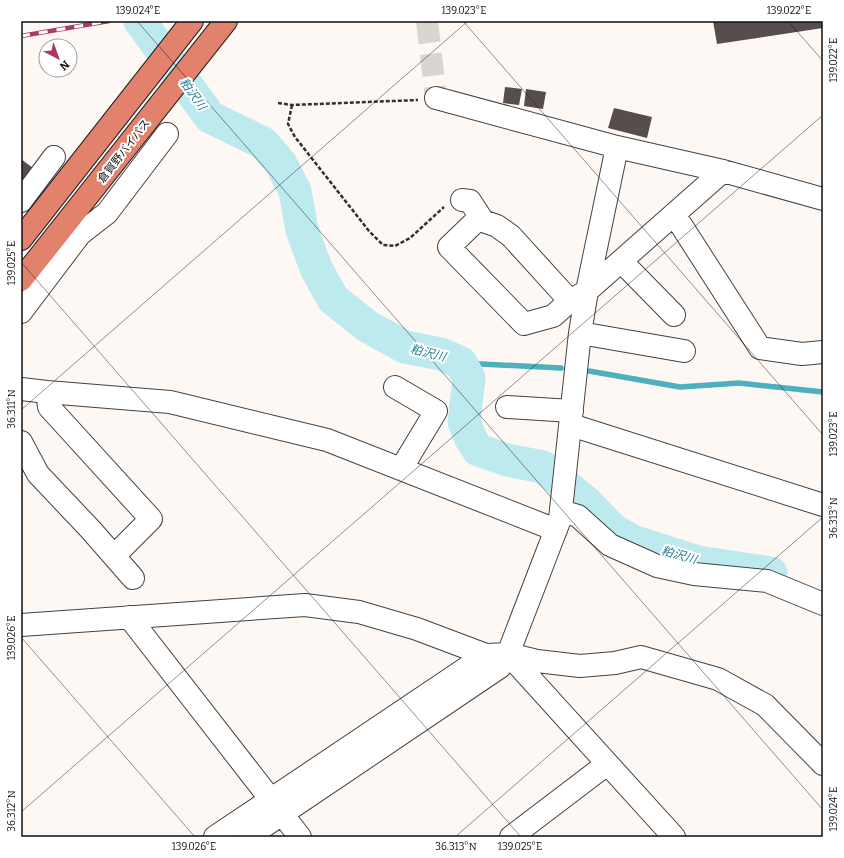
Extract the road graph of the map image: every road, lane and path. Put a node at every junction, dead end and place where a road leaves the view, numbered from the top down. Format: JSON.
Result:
{"nodes":[{"id":1,"x":192,"y":21,"type":"edge"},
{"id":2,"x":226,"y":21,"type":"edge"},
{"id":3,"x":436,"y":98,"type":"joint"},
{"id":4,"x":278,"y":103,"type":"dead end"},
{"id":5,"x":292,"y":105,"type":"junction"},
{"id":6,"x":167,"y":134,"type":"dead end"},
{"id":7,"x":617,"y":148,"type":"junction"},
{"id":8,"x":54,"y":157,"type":"dead end"},
{"id":9,"x":723,"y":171,"type":"junction"},
{"id":10,"x":823,"y":199,"type":"edge"},
{"id":11,"x":462,"y":200,"type":"joint"},
{"id":12,"x":21,"y":202,"type":"edge"},
{"id":13,"x":674,"y":214,"type":"junction"},
{"id":14,"x":483,"y":221,"type":"junction"},
{"id":15,"x":21,"y":239,"type":"edge"},
{"id":16,"x":621,"y":261,"type":"junction"},
{"id":17,"x":21,"y":280,"type":"edge"},
{"id":18,"x":578,"y":296,"type":"junction"},
{"id":19,"x":21,"y":312,"type":"edge"},
{"id":20,"x":674,"y":315,"type":"dead end"},
{"id":21,"x":580,"y":333,"type":"junction"},
{"id":22,"x":684,"y":351,"type":"dead end"},
{"id":23,"x":823,"y":352,"type":"edge"},
{"id":24,"x":395,"y":387,"type":"dead end"},
{"id":25,"x":21,"y":389,"type":"edge"},
{"id":26,"x":47,"y":392,"type":"junction"},
{"id":27,"x":507,"y":407,"type":"dead end"},
{"id":28,"x":572,"y":418,"type":"junction"},
{"id":29,"x":21,"y":442,"type":"edge"},
{"id":30,"x":401,"y":469,"type":"junction"},
{"id":31,"x":823,"y":505,"type":"edge"},
{"id":32,"x":559,"y":520,"type":"junction"},
{"id":33,"x":114,"y":556,"type":"junction"},
{"id":34,"x":132,"y":578,"type":"dead end"},
{"id":35,"x":823,"y":604,"type":"edge"},
{"id":36,"x":129,"y":617,"type":"junction"},
{"id":37,"x":21,"y":625,"type":"edge"},
{"id":38,"x":508,"y":654,"type":"junction"},
{"id":39,"x":486,"y":655,"type":"junction"},
{"id":40,"x":607,"y":764,"type":"junction"},
{"id":41,"x":823,"y":764,"type":"edge"},
{"id":42,"x":277,"y":806,"type":"junction"},
{"id":43,"x":215,"y":837,"type":"edge"},
{"id":44,"x":248,"y":837,"type":"edge"},
{"id":45,"x":300,"y":837,"type":"edge"},
{"id":46,"x":511,"y":837,"type":"edge"},
{"id":47,"x":674,"y":837,"type":"edge"}],
"edges":[{"from":1,"to":15,"type":"highway"},
{"from":2,"to":17,"type":"highway","name":"倉賀野バイパス"},
{"from":3,"to":5,"type":"path"},
{"from":3,"to":7,"type":"street"},
{"from":4,"to":5,"type":"path"},
{"from":5,"to":11,"type":"path"},
{"from":6,"to":19,"type":"street"},
{"from":7,"to":9,"type":"street"},
{"from":7,"to":18,"type":"street"},
{"from":8,"to":12,"type":"street"},
{"from":9,"to":10,"type":"street"},
{"from":9,"to":13,"type":"street"},
{"from":11,"to":14,"type":"street"},
{"from":13,"to":16,"type":"street"},
{"from":13,"to":23,"type":"street"},
{"from":14,"to":18,"type":"street"},
{"from":14,"to":18,"type":"street"},
{"from":16,"to":18,"type":"street"},
{"from":16,"to":20,"type":"street"},
{"from":18,"to":21,"type":"street"},
{"from":21,"to":22,"type":"street"},
{"from":21,"to":28,"type":"street"},
{"from":24,"to":30,"type":"street"},
{"from":25,"to":26,"type":"street"},
{"from":26,"to":30,"type":"street"},
{"from":26,"to":33,"type":"street"},
{"from":27,"to":28,"type":"street"},
{"from":28,"to":31,"type":"street"},
{"from":28,"to":32,"type":"street"},
{"from":29,"to":33,"type":"street"},
{"from":30,"to":32,"type":"street"},
{"from":32,"to":35,"type":"street"},
{"from":32,"to":38,"type":"street"},
{"from":33,"to":34,"type":"street"},
{"from":36,"to":37,"type":"street"},
{"from":36,"to":39,"type":"street"},
{"from":36,"to":42,"type":"street"},
{"from":38,"to":39,"type":"street"},
{"from":38,"to":40,"type":"street"},
{"from":38,"to":41,"type":"street"},
{"from":38,"to":42,"type":"street"},
{"from":39,"to":42,"type":"street"},
{"from":40,"to":46,"type":"street"},
{"from":40,"to":47,"type":"street"},
{"from":42,"to":43,"type":"street"},
{"from":42,"to":44,"type":"street"},
{"from":42,"to":45,"type":"street"}]}
